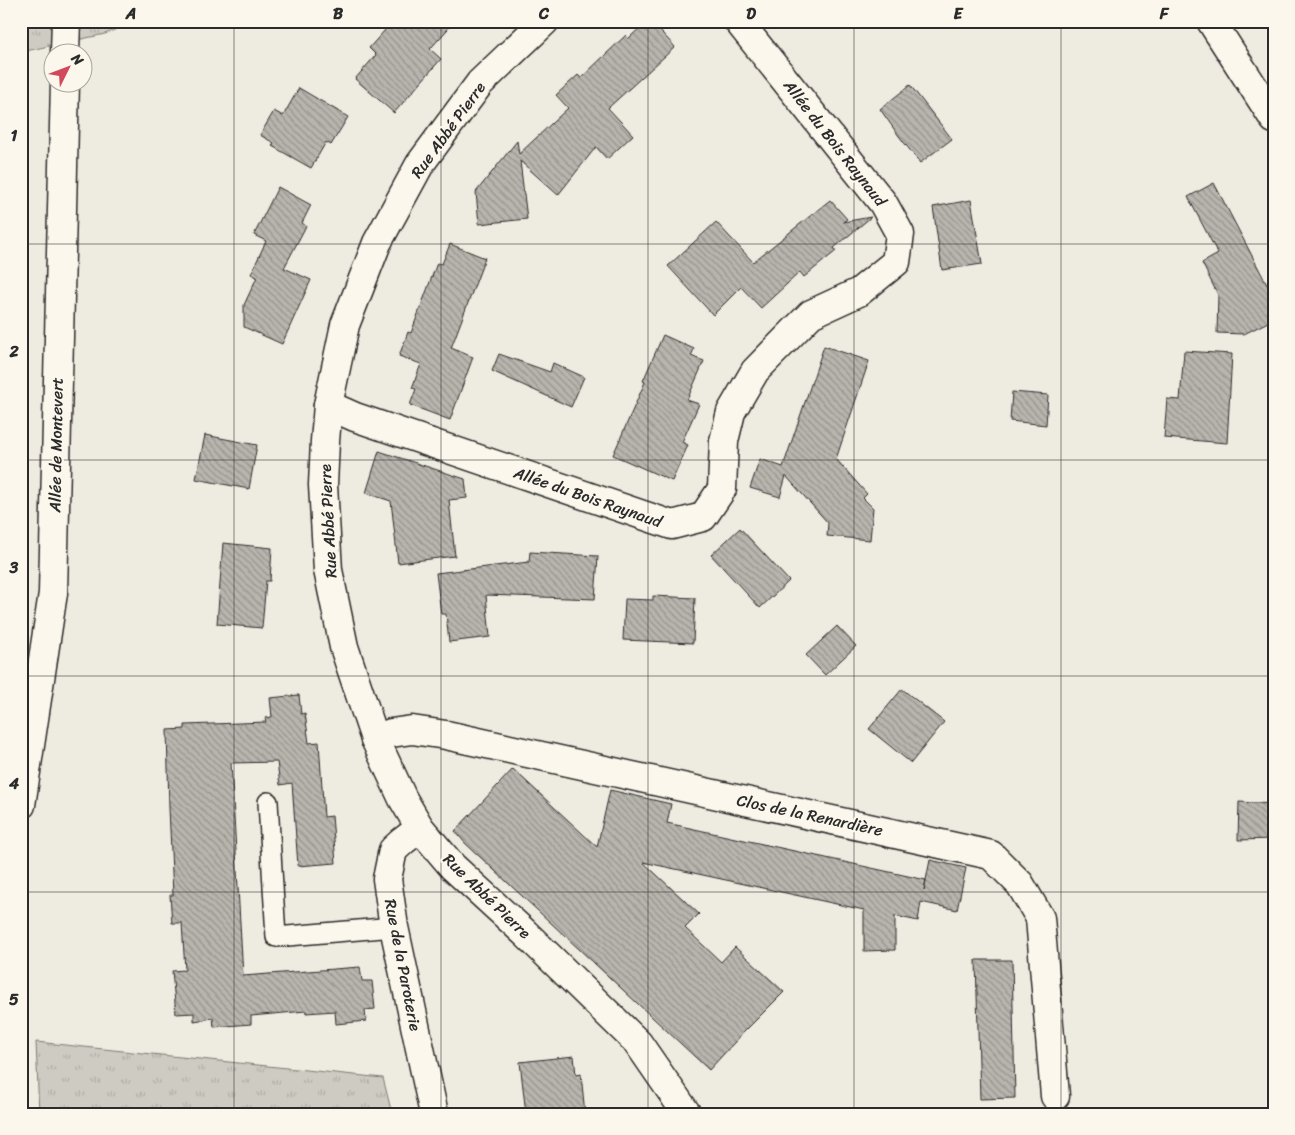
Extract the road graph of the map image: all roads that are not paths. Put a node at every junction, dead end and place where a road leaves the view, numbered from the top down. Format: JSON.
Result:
{"nodes":[{"id":1,"x":66,"y":21,"type":"edge"},
{"id":2,"x":545,"y":21,"type":"edge"},
{"id":3,"x":738,"y":21,"type":"edge"},
{"id":4,"x":1211,"y":21,"type":"edge"},
{"id":5,"x":65,"y":42,"type":"edge"},
{"id":6,"x":65,"y":92,"type":"edge"},
{"id":7,"x":1274,"y":119,"type":"edge"},
{"id":8,"x":328,"y":405,"type":"junction"},
{"id":9,"x":375,"y":739,"type":"junction"},
{"id":10,"x":268,"y":802,"type":"dead end"},
{"id":11,"x":21,"y":805,"type":"edge"},
{"id":12,"x":420,"y":828,"type":"junction"},
{"id":13,"x":394,"y":927,"type":"junction"},
{"id":14,"x":1055,"y":1096,"type":"dead end"},
{"id":15,"x":434,"y":1114,"type":"edge"},
{"id":16,"x":687,"y":1114,"type":"edge"}],
"edges":[{"from":1,"to":5,"type":"street"},
{"from":2,"to":8,"type":"street","name":"Rue Abbé Pierre"},
{"from":3,"to":8,"type":"street","name":"Allée du Bois Raynaud"},
{"from":4,"to":7,"type":"street"},
{"from":6,"to":11,"type":"street","name":"Allée de Montevert"},
{"from":8,"to":9,"type":"street","name":"Rue Abbé Pierre"},
{"from":9,"to":12,"type":"street","name":"Rue Abbé Pierre"},
{"from":9,"to":14,"type":"street","name":"Clos de la Renardière"},
{"from":10,"to":13,"type":"lane"},
{"from":12,"to":13,"type":"street","name":"Rue de la Paroterie"},
{"from":12,"to":16,"type":"street","name":"Rue Abbé Pierre"},
{"from":13,"to":15,"type":"street","name":"Rue de la Paroterie"}]}
